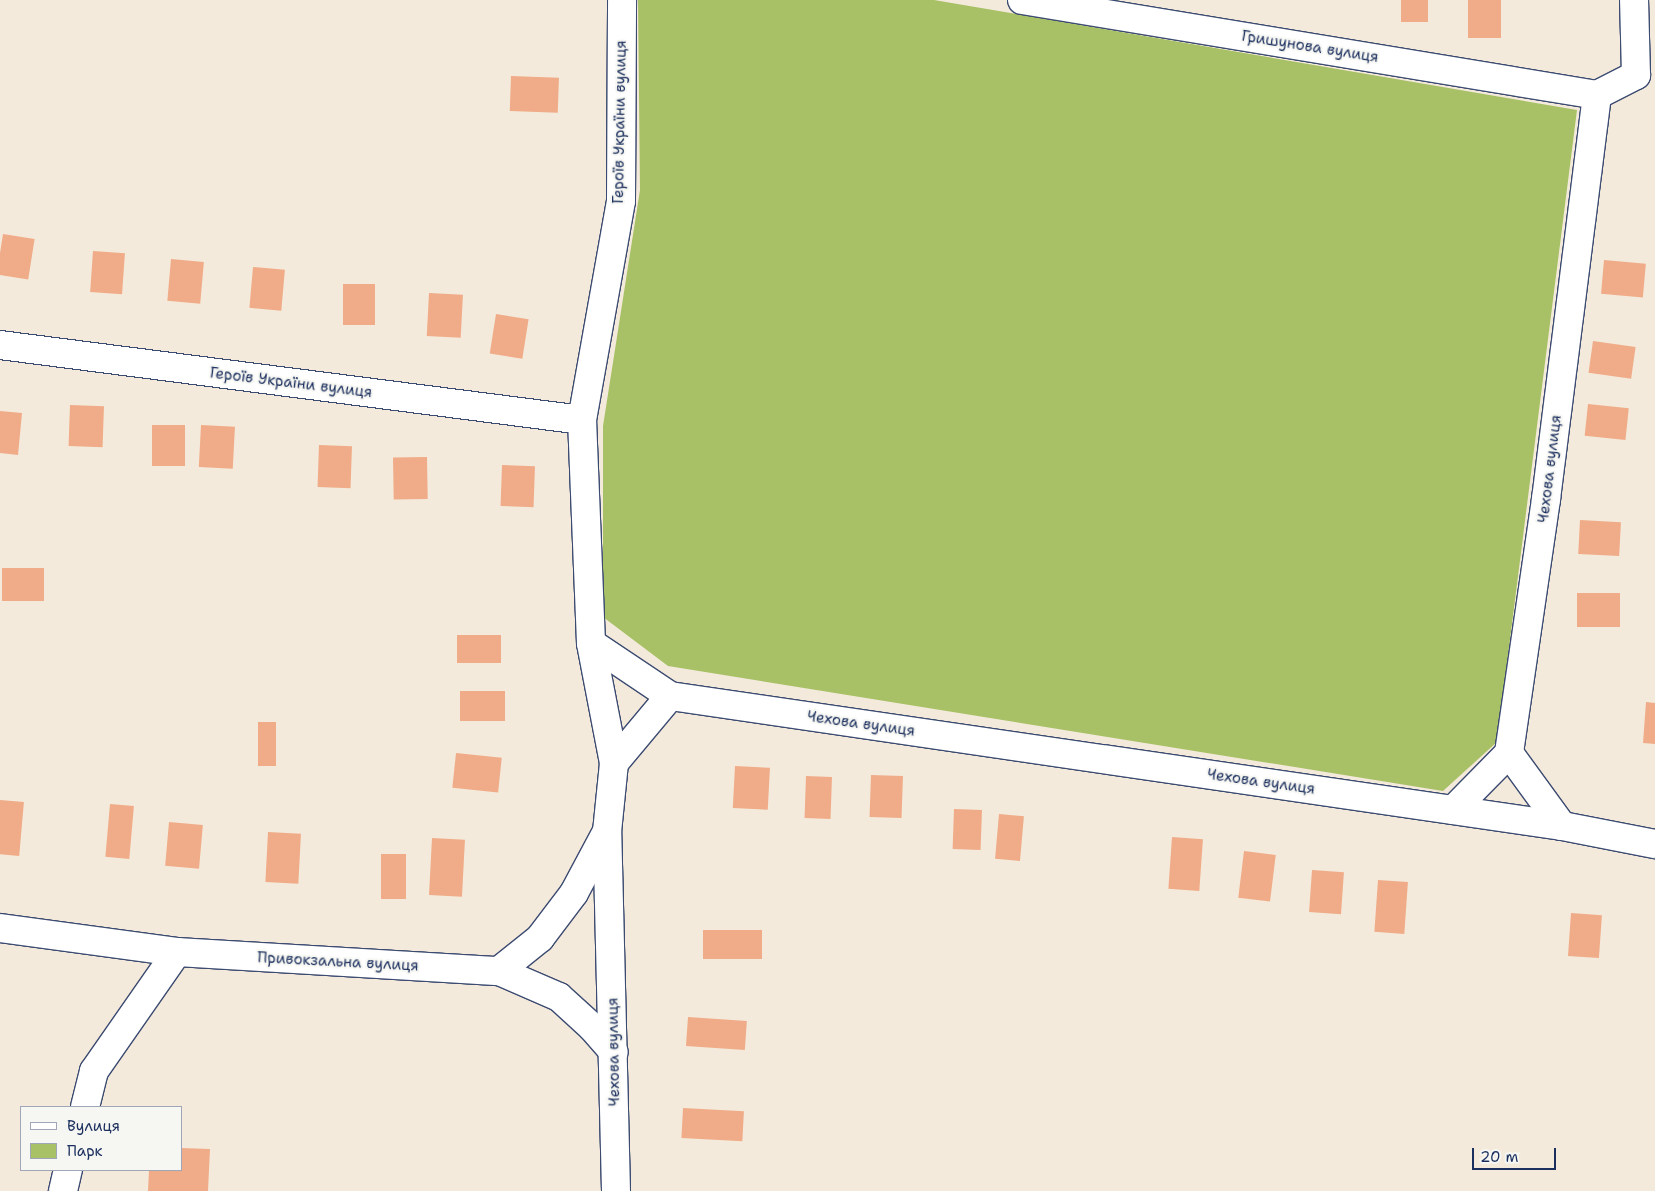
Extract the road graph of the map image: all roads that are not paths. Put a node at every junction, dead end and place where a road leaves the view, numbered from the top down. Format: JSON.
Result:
{"nodes":[{"id":1,"x":622,"y":0,"type":"edge"},
{"id":2,"x":1022,"y":0,"type":"edge"},
{"id":3,"x":1634,"y":0,"type":"edge"},
{"id":4,"x":1646,"y":76,"type":"edge"},
{"id":5,"x":1597,"y":95,"type":"junction"},
{"id":6,"x":0,"y":345,"type":"edge"},
{"id":7,"x":582,"y":420,"type":"junction"},
{"id":8,"x":592,"y":643,"type":"junction"},
{"id":9,"x":670,"y":696,"type":"junction"},
{"id":10,"x":1509,"y":753,"type":"junction"},
{"id":11,"x":614,"y":763,"type":"junction"},
{"id":12,"x":1453,"y":810,"type":"junction"},
{"id":13,"x":1562,"y":826,"type":"junction"},
{"id":14,"x":607,"y":832,"type":"junction"},
{"id":15,"x":1655,"y":844,"type":"edge"},
{"id":16,"x":0,"y":928,"type":"edge"},
{"id":17,"x":177,"y":952,"type":"junction"},
{"id":18,"x":499,"y":971,"type":"junction"},
{"id":19,"x":614,"y":1052,"type":"junction"},
{"id":20,"x":85,"y":1106,"type":"edge"},
{"id":21,"x":68,"y":1171,"type":"edge"},
{"id":22,"x":63,"y":1191,"type":"edge"},
{"id":23,"x":616,"y":1191,"type":"edge"}],
"edges":[{"from":1,"to":7,"type":"street","name":"Героїв України вулиця"},
{"from":2,"to":5,"type":"street","name":"Гришунова вулиця"},
{"from":3,"to":4,"type":"street"},
{"from":4,"to":5,"type":"street"},
{"from":5,"to":10,"type":"street","name":"Чехова вулиця"},
{"from":6,"to":7,"type":"street","name":"Героїв України вулиця"},
{"from":7,"to":8,"type":"street","name":"Героїв України вулиця"},
{"from":8,"to":9,"type":"street"},
{"from":8,"to":11,"type":"street","name":"Героїв України вулиця"},
{"from":9,"to":11,"type":"street"},
{"from":9,"to":12,"type":"street","name":"Чехова вулиця"},
{"from":10,"to":12,"type":"street"},
{"from":10,"to":13,"type":"street"},
{"from":11,"to":14,"type":"street","name":"Чехова вулиця"},
{"from":12,"to":13,"type":"street","name":"Чехова вулиця"},
{"from":13,"to":15,"type":"street","name":"Чехова вулиця"},
{"from":14,"to":18,"type":"street"},
{"from":14,"to":19,"type":"street","name":"Чехова вулиця"},
{"from":16,"to":17,"type":"street","name":"Привокзальна вулиця"},
{"from":17,"to":18,"type":"street","name":"Привокзальна вулиця"},
{"from":17,"to":20,"type":"street"},
{"from":18,"to":19,"type":"street"},
{"from":19,"to":23,"type":"street","name":"Чехова вулиця"},
{"from":21,"to":22,"type":"street"}]}
